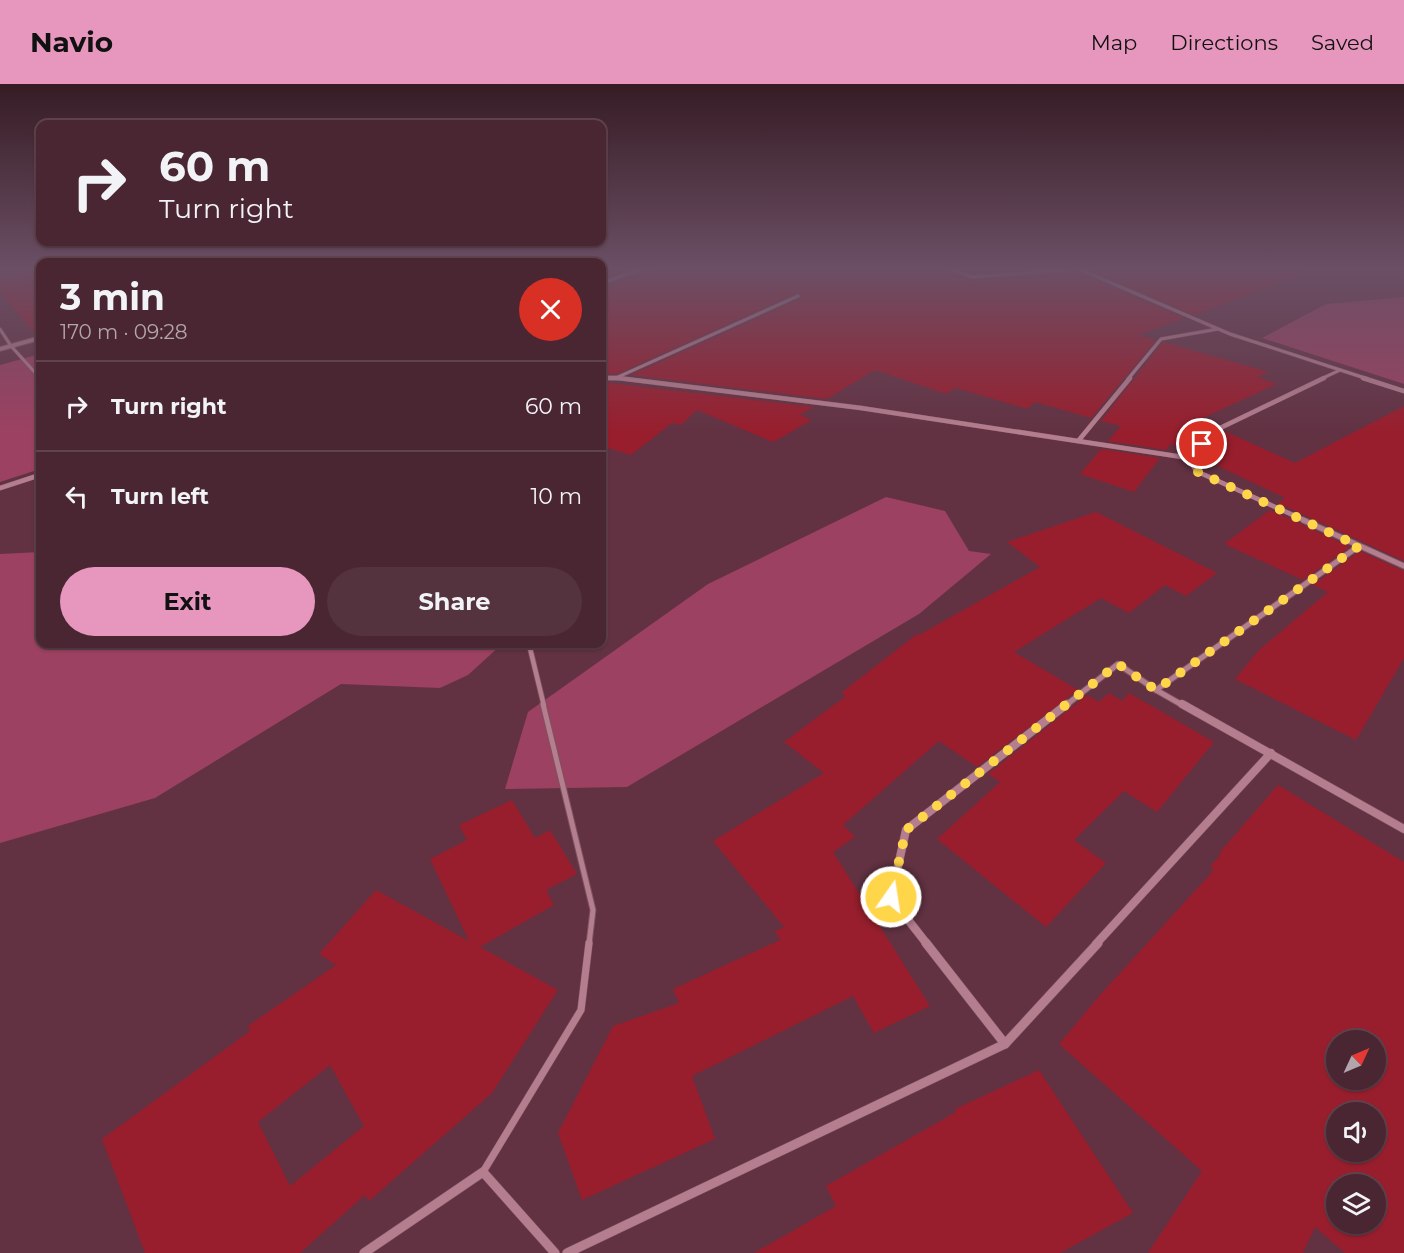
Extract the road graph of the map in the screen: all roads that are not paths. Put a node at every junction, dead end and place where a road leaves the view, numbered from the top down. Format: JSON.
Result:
{"nodes":[{"id":1,"x":738,"y":324,"type":"edge"},
{"id":2,"x":1205,"y":324,"type":"edge"},
{"id":3,"x":0,"y":329,"type":"edge"},
{"id":4,"x":1218,"y":329,"type":"junction"},
{"id":5,"x":36,"y":339,"type":"edge"},
{"id":6,"x":11,"y":346,"type":"junction"},
{"id":7,"x":0,"y":349,"type":"edge"},
{"id":8,"x":1340,"y":370,"type":"junction"},
{"id":9,"x":36,"y":374,"type":"edge"},
{"id":10,"x":606,"y":378,"type":"edge"},
{"id":11,"x":618,"y":378,"type":"junction"},
{"id":12,"x":1404,"y":391,"type":"edge"},
{"id":13,"x":1079,"y":440,"type":"junction"},
{"id":14,"x":1189,"y":458,"type":"junction"},
{"id":15,"x":36,"y":476,"type":"edge"},
{"id":16,"x":0,"y":488,"type":"edge"},
{"id":17,"x":1359,"y":546,"type":"junction"},
{"id":18,"x":1404,"y":566,"type":"edge"},
{"id":19,"x":530,"y":648,"type":"edge"},
{"id":20,"x":1156,"y":690,"type":"junction"},
{"id":21,"x":1271,"y":753,"type":"junction"},
{"id":22,"x":1404,"y":830,"type":"edge"},
{"id":23,"x":1005,"y":1044,"type":"junction"},
{"id":24,"x":483,"y":1172,"type":"junction"},
{"id":25,"x":364,"y":1253,"type":"edge"},
{"id":26,"x":555,"y":1253,"type":"edge"},
{"id":27,"x":567,"y":1253,"type":"edge"}],
"edges":[{"from":1,"to":11,"type":"street"},
{"from":2,"to":4,"type":"street"},
{"from":3,"to":6,"type":"street"},
{"from":4,"to":8,"type":"street"},
{"from":4,"to":13,"type":"street"},
{"from":5,"to":6,"type":"street"},
{"from":6,"to":7,"type":"street"},
{"from":6,"to":9,"type":"street"},
{"from":8,"to":12,"type":"street"},
{"from":8,"to":14,"type":"street"},
{"from":10,"to":11,"type":"street"},
{"from":11,"to":13,"type":"street"},
{"from":13,"to":14,"type":"street"},
{"from":14,"to":17,"type":"street"},
{"from":15,"to":16,"type":"street"},
{"from":17,"to":18,"type":"street"},
{"from":17,"to":20,"type":"street"},
{"from":19,"to":24,"type":"lane"},
{"from":20,"to":21,"type":"street"},
{"from":20,"to":23,"type":"street"},
{"from":21,"to":22,"type":"street"},
{"from":21,"to":23,"type":"street"},
{"from":23,"to":27,"type":"street"},
{"from":24,"to":25,"type":"street"},
{"from":24,"to":26,"type":"street"}]}
